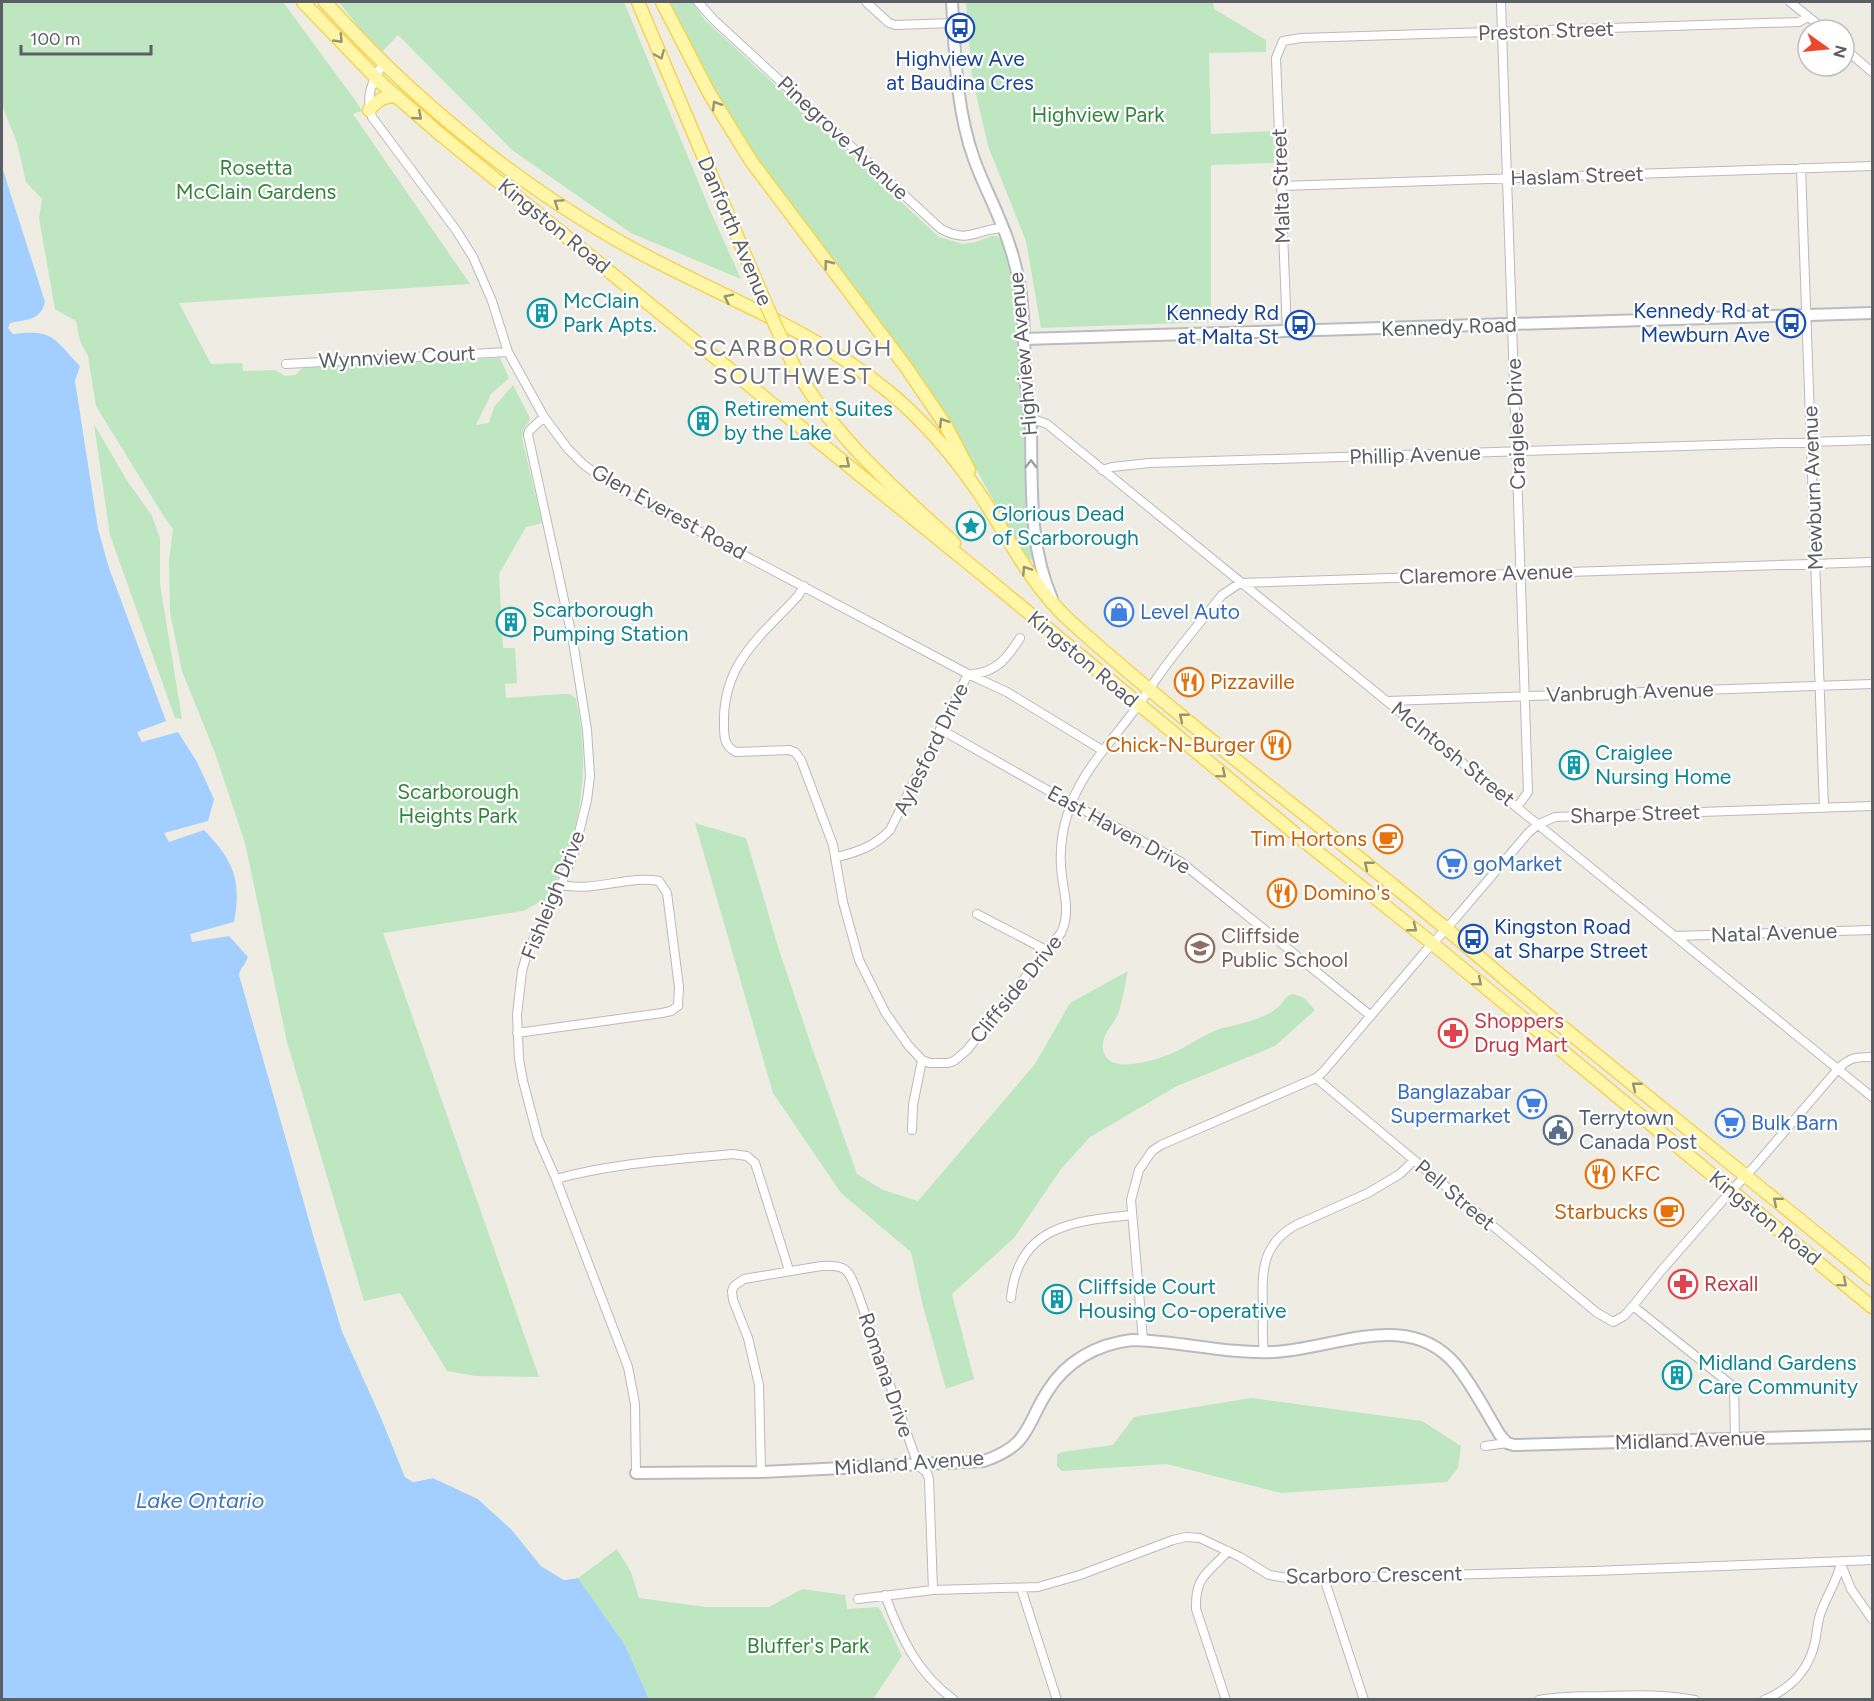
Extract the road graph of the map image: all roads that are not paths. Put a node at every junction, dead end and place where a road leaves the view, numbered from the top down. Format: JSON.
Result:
{"nodes":[{"id":1,"x":303,"y":2,"type":"edge"},
{"id":2,"x":325,"y":2,"type":"edge"},
{"id":3,"x":638,"y":2,"type":"edge"},
{"id":4,"x":662,"y":2,"type":"edge"},
{"id":5,"x":699,"y":2,"type":"edge"},
{"id":6,"x":866,"y":2,"type":"edge"},
{"id":7,"x":952,"y":2,"type":"edge"},
{"id":8,"x":1501,"y":2,"type":"edge"},
{"id":9,"x":1790,"y":2,"type":"edge"},
{"id":10,"x":1808,"y":17,"type":"joint"},
{"id":11,"x":953,"y":23,"type":"junction"},
{"id":12,"x":1503,"y":33,"type":"junction"},
{"id":13,"x":1283,"y":41,"type":"joint"},
{"id":14,"x":1856,"y":58,"type":"edge"},
{"id":15,"x":383,"y":64,"type":"junction"},
{"id":16,"x":1872,"y":72,"type":"edge"},
{"id":17,"x":375,"y":76,"type":"junction"},
{"id":18,"x":395,"y":96,"type":"junction"},
{"id":19,"x":369,"y":110,"type":"junction"},
{"id":20,"x":1872,"y":166,"type":"edge"},
{"id":21,"x":1801,"y":168,"type":"junction"},
{"id":22,"x":1508,"y":179,"type":"junction"},
{"id":23,"x":1282,"y":186,"type":"junction"},
{"id":24,"x":1003,"y":228,"type":"junction"},
{"id":25,"x":1872,"y":313,"type":"edge"},
{"id":26,"x":1807,"y":315,"type":"junction"},
{"id":27,"x":1513,"y":325,"type":"junction"},
{"id":28,"x":1287,"y":332,"type":"junction"},
{"id":29,"x":1024,"y":339,"type":"junction"},
{"id":30,"x":508,"y":352,"type":"junction"},
{"id":31,"x":286,"y":364,"type":"dead end"},
{"id":32,"x":544,"y":417,"type":"junction"},
{"id":33,"x":1030,"y":418,"type":"junction"},
{"id":34,"x":1872,"y":440,"type":"edge"},
{"id":35,"x":1811,"y":442,"type":"junction"},
{"id":36,"x":1518,"y":451,"type":"junction"},
{"id":37,"x":1102,"y":470,"type":"junction"},
{"id":38,"x":979,"y":492,"type":"junction"},
{"id":39,"x":1872,"y":562,"type":"edge"},
{"id":40,"x":1815,"y":564,"type":"junction"},
{"id":41,"x":1521,"y":573,"type":"junction"},
{"id":42,"x":983,"y":575,"type":"junction"},
{"id":43,"x":1240,"y":583,"type":"junction"},
{"id":44,"x":804,"y":586,"type":"junction"},
{"id":45,"x":1055,"y":605,"type":"junction"},
{"id":46,"x":1020,"y":638,"type":"dead end"},
{"id":47,"x":968,"y":674,"type":"junction"},
{"id":48,"x":1872,"y":684,"type":"edge"},
{"id":49,"x":1820,"y":686,"type":"junction"},
{"id":50,"x":1149,"y":689,"type":"junction"},
{"id":51,"x":1526,"y":696,"type":"junction"},
{"id":52,"x":1388,"y":701,"type":"junction"},
{"id":53,"x":1139,"y":705,"type":"junction"},
{"id":54,"x":940,"y":729,"type":"junction"},
{"id":55,"x":1102,"y":750,"type":"junction"},
{"id":56,"x":1071,"y":804,"type":"junction"},
{"id":57,"x":1872,"y":806,"type":"edge"},
{"id":58,"x":1517,"y":807,"type":"junction"},
{"id":59,"x":1824,"y":808,"type":"junction"},
{"id":60,"x":1539,"y":824,"type":"junction"},
{"id":61,"x":837,"y":857,"type":"junction"},
{"id":62,"x":561,"y":885,"type":"junction"},
{"id":63,"x":977,"y":914,"type":"dead end"},
{"id":64,"x":1446,"y":929,"type":"junction"},
{"id":65,"x":1872,"y":930,"type":"edge"},
{"id":66,"x":1675,"y":936,"type":"junction"},
{"id":67,"x":1433,"y":944,"type":"junction"},
{"id":68,"x":1048,"y":951,"type":"junction"},
{"id":69,"x":1371,"y":1016,"type":"junction"},
{"id":70,"x":517,"y":1034,"type":"junction"},
{"id":71,"x":1872,"y":1057,"type":"edge"},
{"id":72,"x":922,"y":1060,"type":"junction"},
{"id":73,"x":1838,"y":1069,"type":"junction"},
{"id":74,"x":1316,"y":1078,"type":"junction"},
{"id":75,"x":1872,"y":1097,"type":"edge"},
{"id":76,"x":912,"y":1130,"type":"dead end"},
{"id":77,"x":1413,"y":1161,"type":"junction"},
{"id":78,"x":1746,"y":1176,"type":"junction"},
{"id":79,"x":556,"y":1179,"type":"junction"},
{"id":80,"x":1731,"y":1191,"type":"junction"},
{"id":81,"x":1131,"y":1215,"type":"junction"},
{"id":82,"x":789,"y":1270,"type":"junction"},
{"id":83,"x":1872,"y":1279,"type":"edge"},
{"id":84,"x":1011,"y":1298,"type":"dead end"},
{"id":85,"x":1633,"y":1306,"type":"junction"},
{"id":86,"x":1872,"y":1307,"type":"edge"},
{"id":87,"x":1143,"y":1340,"type":"junction"},
{"id":88,"x":1264,"y":1352,"type":"junction"},
{"id":89,"x":1872,"y":1435,"type":"edge"},
{"id":90,"x":1735,"y":1439,"type":"junction"},
{"id":91,"x":1507,"y":1443,"type":"junction"},
{"id":92,"x":1485,"y":1446,"type":"dead end"},
{"id":93,"x":918,"y":1465,"type":"junction"},
{"id":94,"x":760,"y":1472,"type":"junction"},
{"id":95,"x":636,"y":1473,"type":"joint"},
{"id":96,"x":1228,"y":1551,"type":"junction"},
{"id":97,"x":1872,"y":1560,"type":"edge"},
{"id":98,"x":1841,"y":1563,"type":"junction"},
{"id":99,"x":1324,"y":1578,"type":"junction"},
{"id":100,"x":1021,"y":1588,"type":"junction"},
{"id":101,"x":933,"y":1590,"type":"junction"},
{"id":102,"x":885,"y":1594,"type":"junction"},
{"id":103,"x":858,"y":1599,"type":"dead end"},
{"id":104,"x":1872,"y":1618,"type":"edge"},
{"id":105,"x":954,"y":1700,"type":"edge"},
{"id":106,"x":1056,"y":1700,"type":"edge"},
{"id":107,"x":1226,"y":1700,"type":"edge"},
{"id":108,"x":1364,"y":1700,"type":"edge"},
{"id":109,"x":1539,"y":1700,"type":"edge"},
{"id":110,"x":1695,"y":1700,"type":"edge"},
{"id":111,"x":1764,"y":1700,"type":"edge"}],
"edges":[{"from":1,"to":17,"type":"main road","name":"Kingston Road","one_way":true},
{"from":2,"to":15,"type":"main road","name":"Kingston Road"},
{"from":3,"to":42,"type":"main road","name":"Danforth Avenue","one_way":true,"bridge":true},
{"from":38,"to":4,"type":"main road","name":"Danforth Avenue","one_way":true},
{"from":5,"to":24,"type":"street","name":"Pinegrove Avenue"},
{"from":6,"to":11,"type":"street"},
{"from":7,"to":11,"type":"street","name":"Highview Avenue"},
{"from":8,"to":12,"type":"street","name":"Craiglee Drive"},
{"from":9,"to":10,"type":"street"},
{"from":10,"to":12,"type":"street","name":"Preston Street"},
{"from":11,"to":24,"type":"street","name":"Highview Avenue"},
{"from":12,"to":13,"type":"street","name":"Preston Street"},
{"from":12,"to":22,"type":"street","name":"Craiglee Drive"},
{"from":13,"to":23,"type":"street","name":"Malta Street"},
{"from":14,"to":16,"type":"street"},
{"from":15,"to":17,"type":"street"},
{"from":38,"to":15,"type":"main road","name":"Kingston Road","one_way":true},
{"from":17,"to":18,"type":"main road","name":"Kingston Road"},
{"from":17,"to":19,"type":"street"},
{"from":18,"to":19,"type":"main road"},
{"from":18,"to":42,"type":"main road","name":"Kingston Road","one_way":true},
{"from":19,"to":30,"type":"street","name":"Glen Everest Road"},
{"from":20,"to":21,"type":"street","name":"Haslam Street"},
{"from":21,"to":22,"type":"street","name":"Haslam Street"},
{"from":21,"to":26,"type":"street","name":"Mewburn Avenue"},
{"from":22,"to":23,"type":"street","name":"Haslam Street"},
{"from":22,"to":27,"type":"street","name":"Craiglee Drive"},
{"from":23,"to":28,"type":"street","name":"Malta Street"},
{"from":24,"to":29,"type":"street","name":"Highview Avenue"},
{"from":25,"to":26,"type":"street","name":"Kennedy Road"},
{"from":26,"to":27,"type":"street","name":"Kennedy Road"},
{"from":26,"to":35,"type":"street","name":"Mewburn Avenue"},
{"from":27,"to":28,"type":"street","name":"Kennedy Road"},
{"from":27,"to":36,"type":"street","name":"Craiglee Drive"},
{"from":28,"to":29,"type":"street","name":"Kennedy Road"},
{"from":29,"to":33,"type":"street","name":"Highview Avenue"},
{"from":30,"to":31,"type":"street","name":"Wynnview Court"},
{"from":30,"to":32,"type":"street","name":"Glen Everest Road"},
{"from":32,"to":44,"type":"street","name":"Glen Everest Road"},
{"from":32,"to":62,"type":"street","name":"Fishleigh Drive"},
{"from":33,"to":37,"type":"street","name":"McIntosh Street"},
{"from":45,"to":33,"type":"street","name":"Highview Avenue","one_way":true},
{"from":34,"to":35,"type":"street","name":"Phillip Avenue"},
{"from":35,"to":36,"type":"street","name":"Phillip Avenue"},
{"from":35,"to":40,"type":"street","name":"Mewburn Avenue"},
{"from":36,"to":37,"type":"street","name":"Phillip Avenue"},
{"from":36,"to":41,"type":"street","name":"Craiglee Drive"},
{"from":37,"to":43,"type":"street","name":"McIntosh Street"},
{"from":45,"to":38,"type":"main road","name":"Kingston Road","one_way":true},
{"from":39,"to":40,"type":"street","name":"Claremore Avenue"},
{"from":40,"to":41,"type":"street","name":"Claremore Avenue"},
{"from":40,"to":49,"type":"street","name":"Mewburn Avenue"},
{"from":41,"to":43,"type":"street","name":"Claremore Avenue"},
{"from":41,"to":51,"type":"street","name":"Craiglee Drive"},
{"from":42,"to":53,"type":"main road","name":"Kingston Road"},
{"from":43,"to":50,"type":"street"},
{"from":43,"to":52,"type":"street","name":"McIntosh Street"},
{"from":44,"to":47,"type":"street","name":"Glen Everest Road"},
{"from":44,"to":61,"type":"street"},
{"from":45,"to":50,"type":"main road","name":"Kingston Road"},
{"from":46,"to":47,"type":"street","name":"Aylesford Drive"},
{"from":47,"to":54,"type":"street","name":"Aylesford Drive"},
{"from":47,"to":55,"type":"street","name":"Glen Everest Road"},
{"from":48,"to":49,"type":"street","name":"Vanbrugh Avenue"},
{"from":49,"to":51,"type":"street","name":"Vanbrugh Avenue"},
{"from":49,"to":59,"type":"street","name":"Mewburn Avenue"},
{"from":50,"to":53,"type":"street","name":"Cliffside Drive"},
{"from":64,"to":50,"type":"main road","name":"Kingston Road","one_way":true},
{"from":51,"to":52,"type":"street","name":"Vanbrugh Avenue"},
{"from":51,"to":58,"type":"street","name":"Craiglee Drive"},
{"from":52,"to":58,"type":"street","name":"McIntosh Street"},
{"from":53,"to":55,"type":"street","name":"Cliffside Drive"},
{"from":53,"to":67,"type":"main road","name":"Kingston Road","one_way":true},
{"from":54,"to":56,"type":"street","name":"East Haven Drive"},
{"from":54,"to":61,"type":"street","name":"Aylesford Drive"},
{"from":55,"to":56,"type":"street","name":"Cliffside Drive"},
{"from":56,"to":68,"type":"street","name":"Cliffside Drive"},
{"from":56,"to":69,"type":"street","name":"East Haven Drive"},
{"from":57,"to":59,"type":"street","name":"Sharpe Street"},
{"from":58,"to":60,"type":"street","name":"McIntosh Street"},
{"from":59,"to":60,"type":"street","name":"Sharpe Street"},
{"from":60,"to":64,"type":"street","name":"Sharpe Street"},
{"from":60,"to":66,"type":"street","name":"McIntosh Street"},
{"from":61,"to":72,"type":"street"},
{"from":62,"to":70,"type":"street","name":"Fishleigh Drive"},
{"from":62,"to":70,"type":"street"},
{"from":63,"to":68,"type":"street"},
{"from":64,"to":67,"type":"street","name":"Sharpe Street"},
{"from":78,"to":64,"type":"main road","name":"Kingston Road","one_way":true},
{"from":65,"to":66,"type":"street","name":"Natal Avenue"},
{"from":66,"to":73,"type":"street","name":"McIntosh Street"},
{"from":67,"to":69,"type":"street","name":"Sharpe Street"},
{"from":67,"to":80,"type":"main road","name":"Kingston Road","one_way":true},
{"from":68,"to":72,"type":"street","name":"Cliffside Drive"},
{"from":69,"to":74,"type":"street","name":"Sharpe Street"},
{"from":70,"to":79,"type":"street","name":"Fishleigh Drive"},
{"from":71,"to":73,"type":"street"},
{"from":72,"to":76,"type":"street"},
{"from":73,"to":75,"type":"street","name":"McIntosh Street"},
{"from":73,"to":78,"type":"street"},
{"from":74,"to":77,"type":"street","name":"Pell Street"},
{"from":74,"to":81,"type":"street"},
{"from":77,"to":85,"type":"street","name":"Pell Street"},
{"from":77,"to":88,"type":"street"},
{"from":78,"to":80,"type":"street"},
{"from":83,"to":78,"type":"main road","name":"Kingston Road","one_way":true},
{"from":79,"to":82,"type":"street"},
{"from":79,"to":95,"type":"street","name":"Fishleigh Drive"},
{"from":80,"to":85,"type":"street"},
{"from":80,"to":86,"type":"main road","name":"Kingston Road","one_way":true},
{"from":81,"to":84,"type":"street"},
{"from":81,"to":87,"type":"street"},
{"from":82,"to":93,"type":"street","name":"Romana Drive"},
{"from":82,"to":94,"type":"street"},
{"from":85,"to":90,"type":"street"},
{"from":87,"to":88,"type":"street","name":"Midland Avenue"},
{"from":87,"to":93,"type":"street","name":"Midland Avenue"},
{"from":88,"to":91,"type":"street","name":"Midland Avenue"},
{"from":89,"to":90,"type":"street","name":"Midland Avenue"},
{"from":90,"to":91,"type":"street","name":"Midland Avenue"},
{"from":91,"to":92,"type":"street","name":"Midland Avenue"},
{"from":93,"to":94,"type":"street","name":"Midland Avenue"},
{"from":93,"to":101,"type":"street","name":"Romana Drive"},
{"from":94,"to":95,"type":"street","name":"Midland Avenue"},
{"from":96,"to":99,"type":"street","name":"Scarboro Crescent"},
{"from":96,"to":100,"type":"street","name":"Scarboro Crescent"},
{"from":96,"to":107,"type":"street"},
{"from":97,"to":98,"type":"street","name":"Scarboro Crescent"},
{"from":98,"to":99,"type":"street","name":"Scarboro Crescent"},
{"from":98,"to":104,"type":"street"},
{"from":98,"to":111,"type":"street"},
{"from":99,"to":108,"type":"street"},
{"from":100,"to":101,"type":"street","name":"Scarboro Crescent"},
{"from":100,"to":106,"type":"street"},
{"from":101,"to":102,"type":"street","name":"Scarboro Crescent"},
{"from":102,"to":103,"type":"street","name":"Scarboro Crescent"},
{"from":102,"to":105,"type":"street"},
{"from":109,"to":110,"type":"street"}]}
